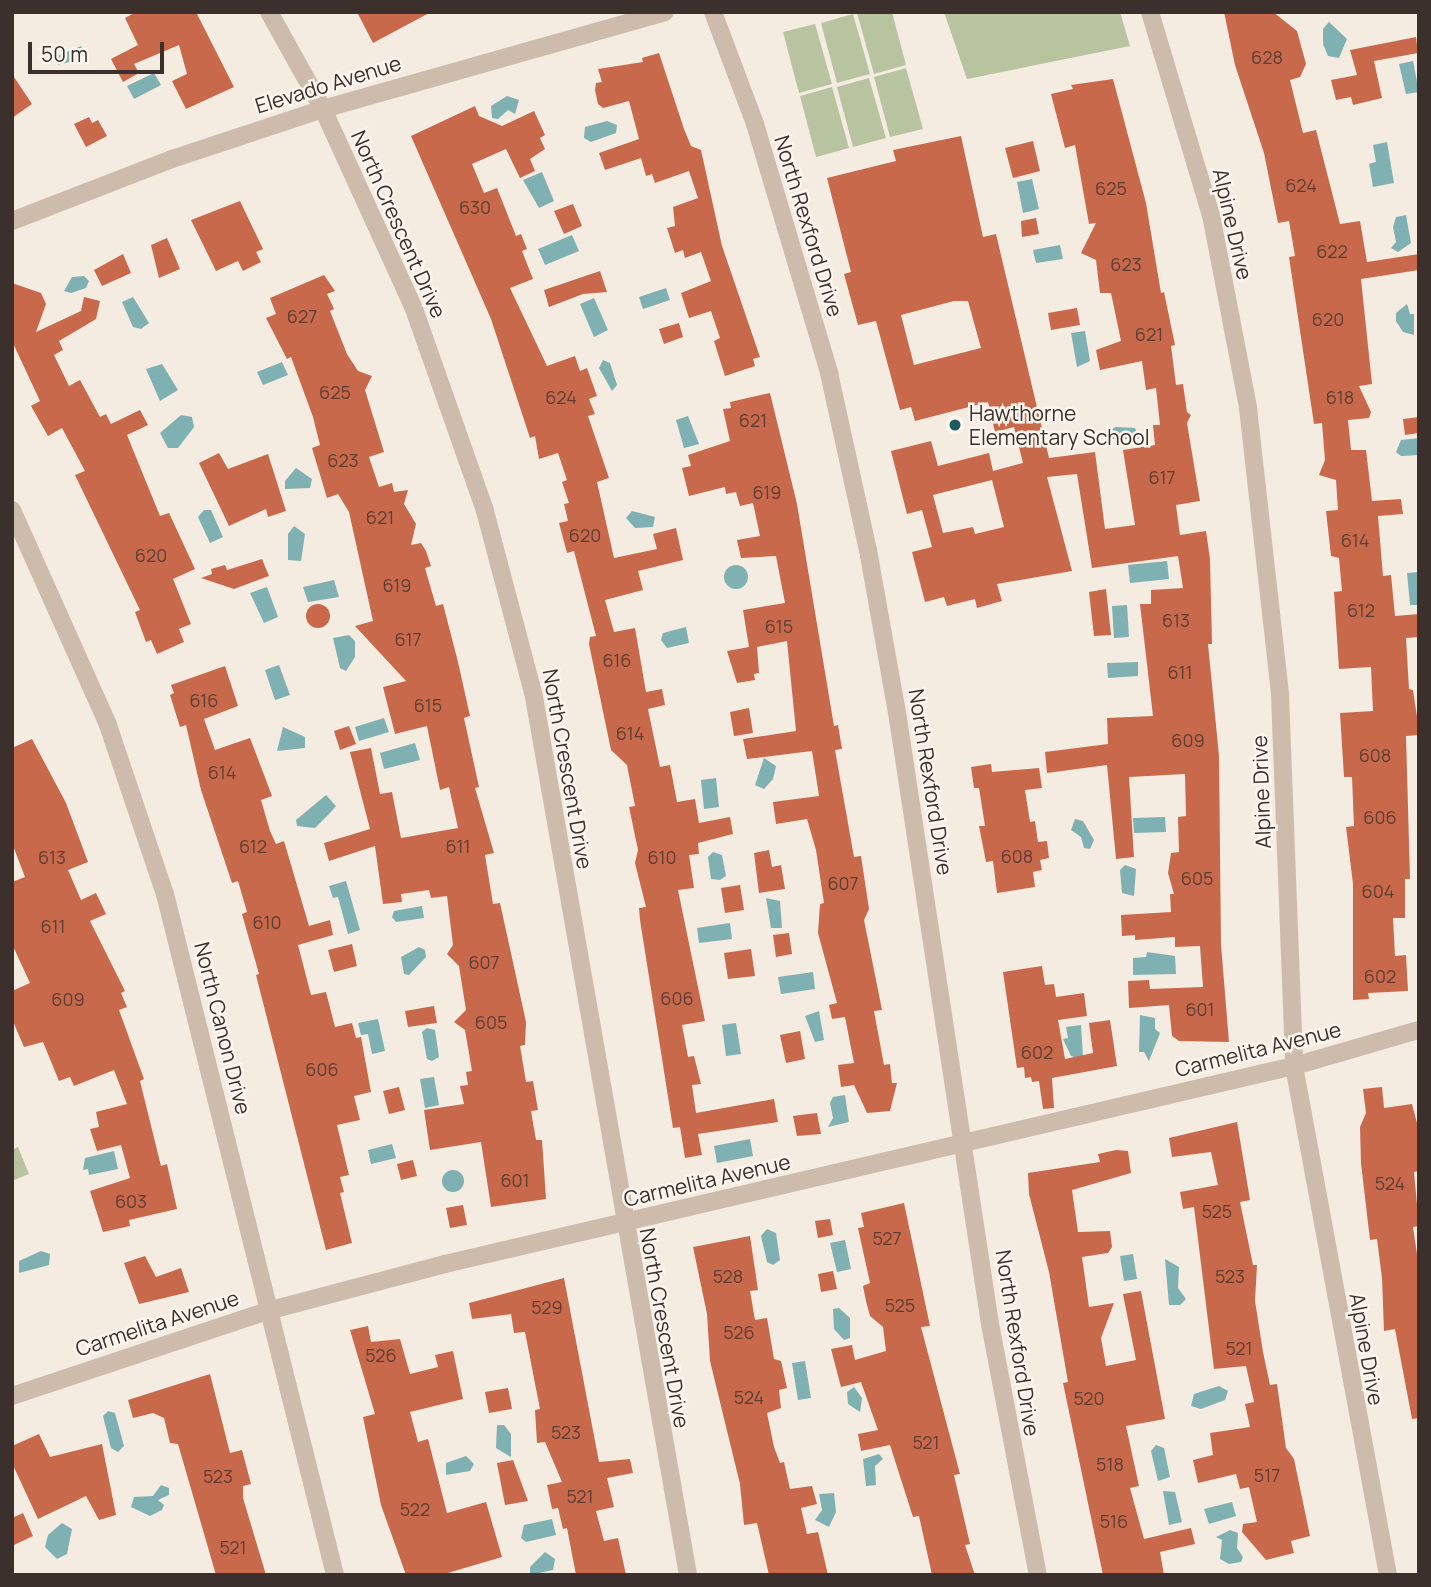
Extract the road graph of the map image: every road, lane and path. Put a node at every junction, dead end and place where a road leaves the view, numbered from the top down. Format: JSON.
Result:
{"nodes":[{"id":1,"x":269,"y":12,"type":"edge"},
{"id":2,"x":665,"y":12,"type":"edge"},
{"id":3,"x":713,"y":12,"type":"edge"},
{"id":4,"x":1150,"y":12,"type":"edge"},
{"id":5,"x":323,"y":109,"type":"junction"},
{"id":6,"x":12,"y":221,"type":"edge"},
{"id":7,"x":12,"y":510,"type":"edge"},
{"id":8,"x":1419,"y":1030,"type":"edge"},
{"id":9,"x":1294,"y":1066,"type":"junction"},
{"id":10,"x":964,"y":1143,"type":"junction"},
{"id":11,"x":624,"y":1223,"type":"junction"},
{"id":12,"x":271,"y":1310,"type":"junction"},
{"id":13,"x":12,"y":1396,"type":"edge"},
{"id":14,"x":335,"y":1575,"type":"edge"},
{"id":15,"x":688,"y":1575,"type":"edge"},
{"id":16,"x":1038,"y":1575,"type":"edge"},
{"id":17,"x":1388,"y":1575,"type":"edge"}],
"edges":[{"from":1,"to":5,"type":"street","name":"North Crescent Drive"},
{"from":2,"to":5,"type":"street","name":"Elevado Avenue"},
{"from":3,"to":10,"type":"street","name":"North Rexford Drive"},
{"from":4,"to":9,"type":"street","name":"Alpine Drive"},
{"from":5,"to":6,"type":"street","name":"Elevado Avenue"},
{"from":5,"to":11,"type":"street","name":"North Crescent Drive"},
{"from":7,"to":12,"type":"street","name":"North Canon Drive"},
{"from":8,"to":9,"type":"street","name":"Carmelita Avenue"},
{"from":9,"to":10,"type":"street","name":"Carmelita Avenue"},
{"from":9,"to":17,"type":"street","name":"Alpine Drive"},
{"from":10,"to":11,"type":"street","name":"Carmelita Avenue"},
{"from":10,"to":16,"type":"street","name":"North Rexford Drive"},
{"from":11,"to":12,"type":"street","name":"Carmelita Avenue"},
{"from":11,"to":15,"type":"street","name":"North Crescent Drive"},
{"from":12,"to":13,"type":"street","name":"Carmelita Avenue"},
{"from":12,"to":14,"type":"street","name":"North Canon Drive"}]}
